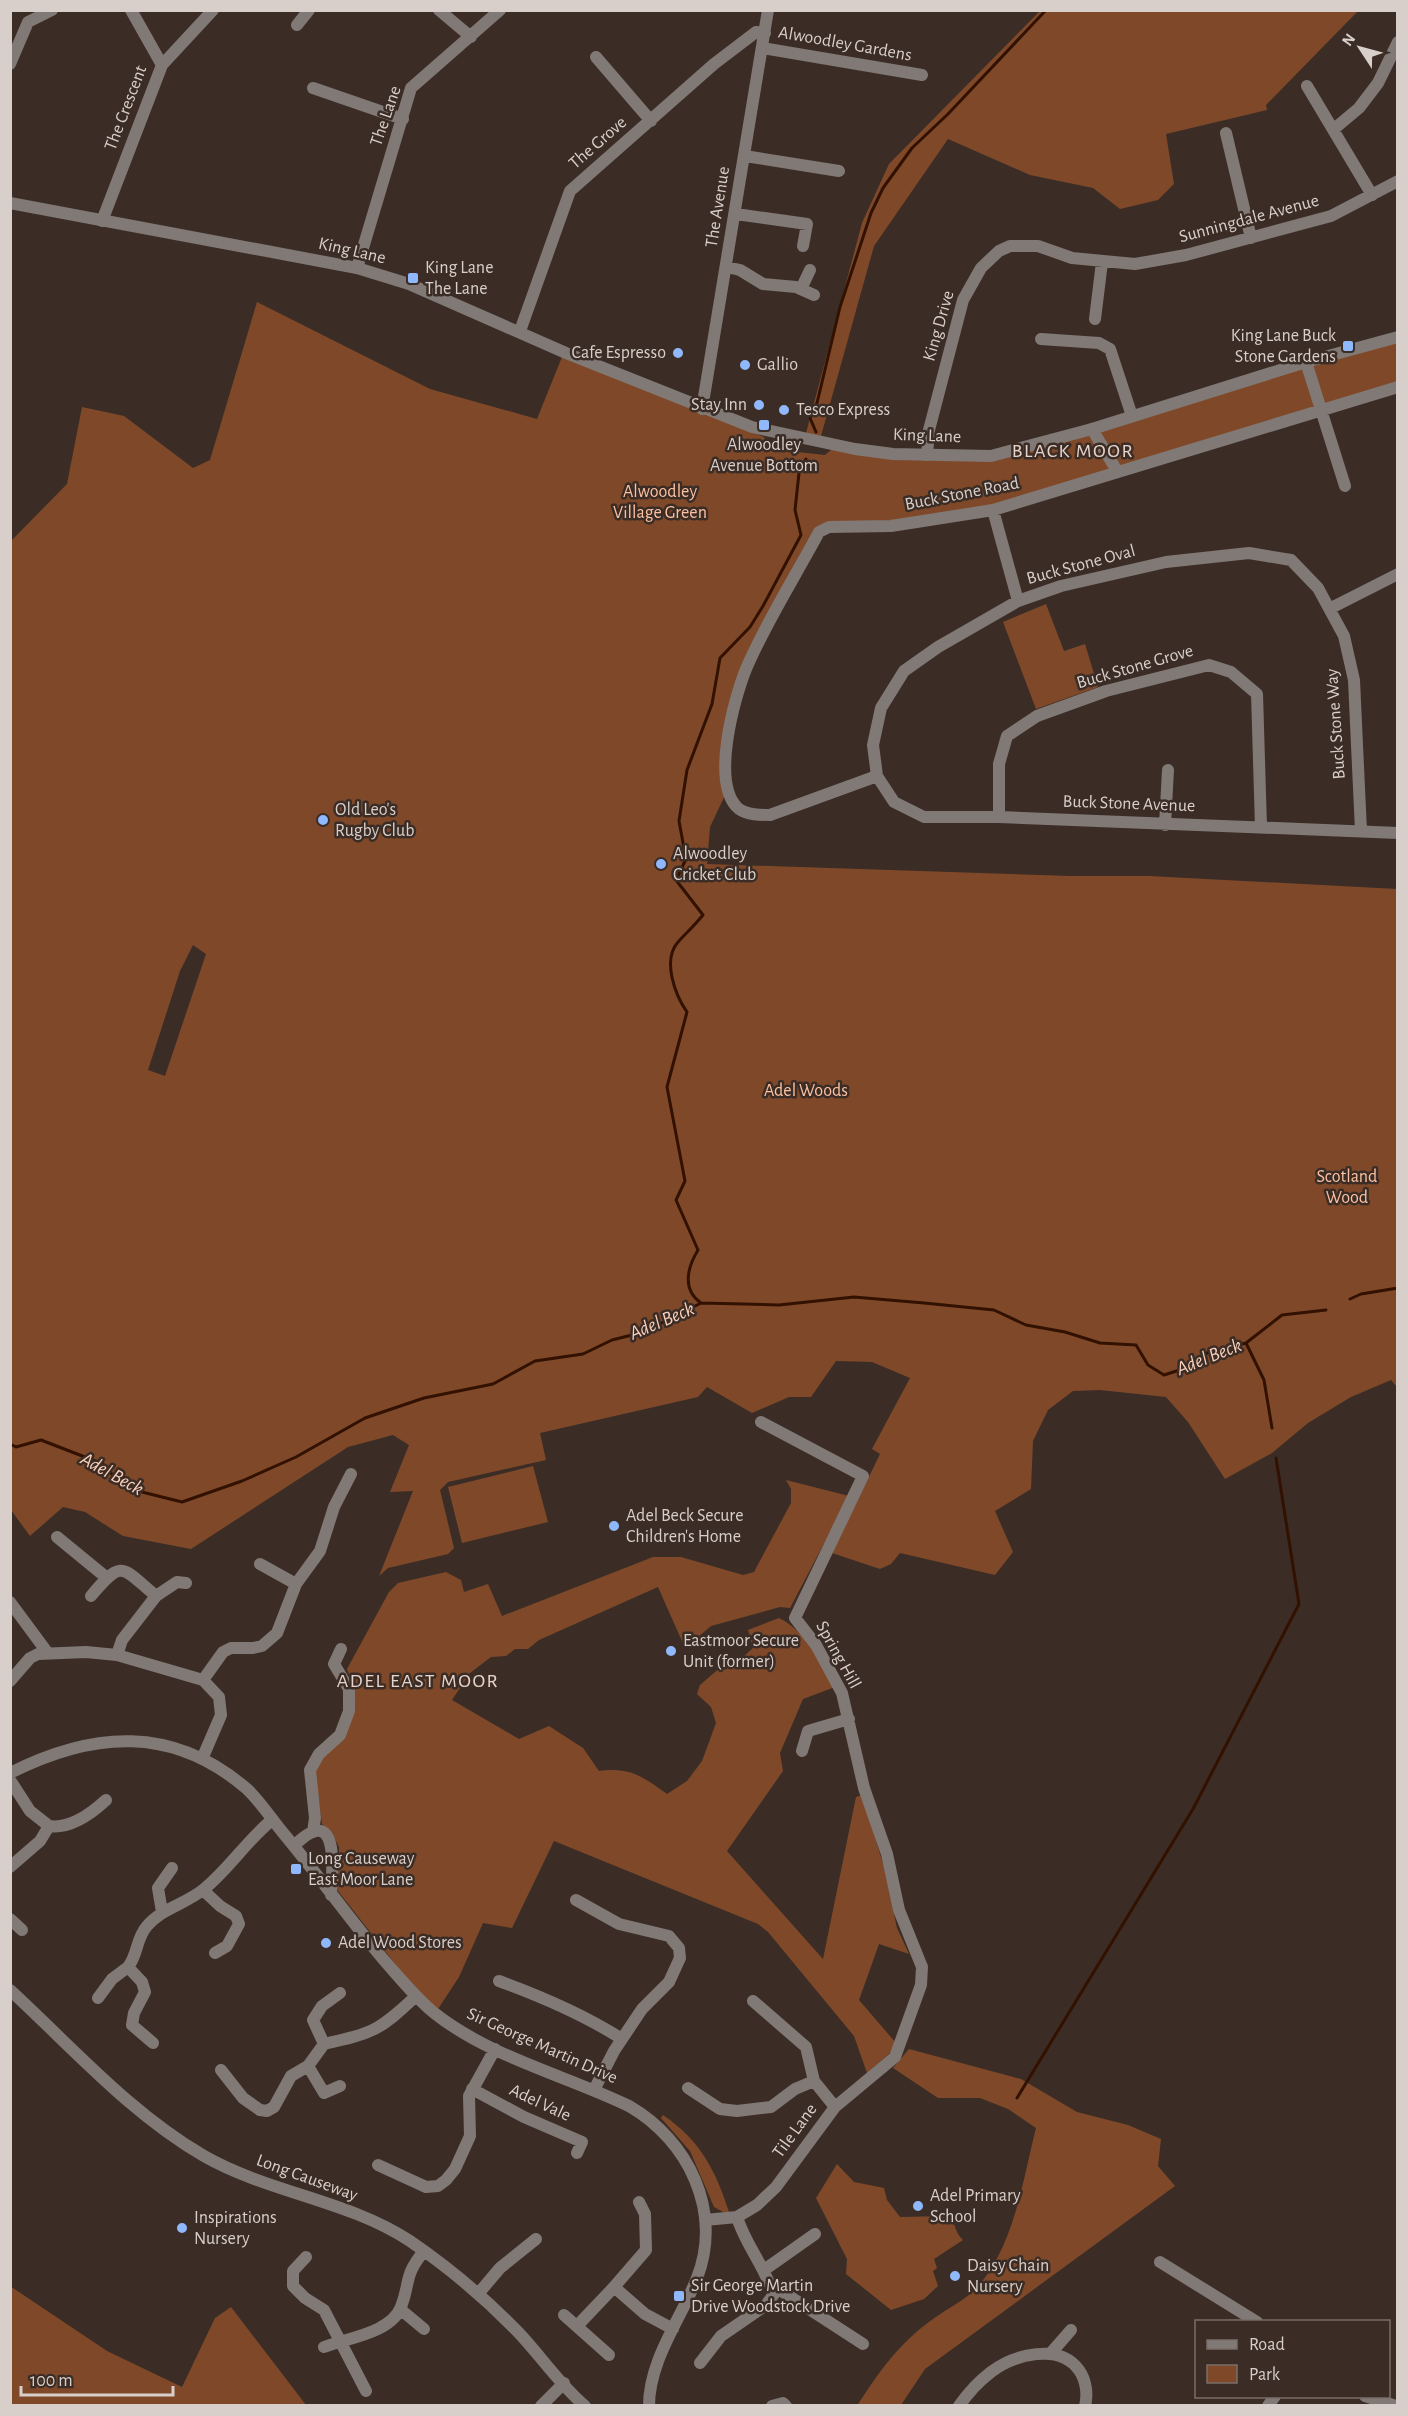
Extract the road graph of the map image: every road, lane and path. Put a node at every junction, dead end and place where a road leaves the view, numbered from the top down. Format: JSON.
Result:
{"nodes":[{"id":1,"x":52,"y":10,"type":"edge"},
{"id":2,"x":131,"y":10,"type":"edge"},
{"id":3,"x":213,"y":10,"type":"edge"},
{"id":4,"x":309,"y":10,"type":"edge"},
{"id":5,"x":439,"y":10,"type":"edge"},
{"id":6,"x":500,"y":10,"type":"edge"},
{"id":7,"x":768,"y":10,"type":"edge"},
{"id":8,"x":297,"y":25,"type":"dead end"},
{"id":9,"x":765,"y":33,"type":"junction"},
{"id":10,"x":471,"y":37,"type":"junction"},
{"id":11,"x":1398,"y":42,"type":"edge"},
{"id":12,"x":762,"y":48,"type":"junction"},
{"id":13,"x":596,"y":57,"type":"dead end"},
{"id":14,"x":10,"y":64,"type":"edge"},
{"id":15,"x":162,"y":65,"type":"junction"},
{"id":16,"x":922,"y":75,"type":"dead end"},
{"id":17,"x":1307,"y":86,"type":"dead end"},
{"id":18,"x":314,"y":88,"type":"dead end"},
{"id":19,"x":403,"y":119,"type":"junction"},
{"id":20,"x":651,"y":121,"type":"junction"},
{"id":21,"x":1334,"y":129,"type":"junction"},
{"id":22,"x":1226,"y":133,"type":"dead end"},
{"id":23,"x":745,"y":156,"type":"junction"},
{"id":24,"x":839,"y":171,"type":"dead end"},
{"id":25,"x":1398,"y":181,"type":"edge"},
{"id":26,"x":1372,"y":195,"type":"junction"},
{"id":27,"x":10,"y":203,"type":"edge"},
{"id":28,"x":736,"y":214,"type":"junction"},
{"id":29,"x":102,"y":221,"type":"junction"},
{"id":30,"x":1251,"y":238,"type":"junction"},
{"id":31,"x":803,"y":246,"type":"dead end"},
{"id":32,"x":1102,"y":262,"type":"junction"},
{"id":33,"x":727,"y":267,"type":"junction"},
{"id":34,"x":357,"y":268,"type":"junction"},
{"id":35,"x":810,"y":270,"type":"dead end"},
{"id":36,"x":801,"y":289,"type":"junction"},
{"id":37,"x":814,"y":295,"type":"dead end"},
{"id":38,"x":1095,"y":319,"type":"dead end"},
{"id":39,"x":520,"y":330,"type":"junction"},
{"id":40,"x":1398,"y":337,"type":"edge"},
{"id":41,"x":1041,"y":339,"type":"dead end"},
{"id":42,"x":1306,"y":362,"type":"junction"},
{"id":43,"x":1398,"y":387,"type":"edge"},
{"id":44,"x":702,"y":409,"type":"junction"},
{"id":45,"x":1319,"y":411,"type":"junction"},
{"id":46,"x":1132,"y":416,"type":"junction"},
{"id":47,"x":1092,"y":429,"type":"junction"},
{"id":48,"x":927,"y":455,"type":"junction"},
{"id":49,"x":1117,"y":471,"type":"junction"},
{"id":50,"x":1345,"y":486,"type":"dead end"},
{"id":51,"x":993,"y":510,"type":"junction"},
{"id":52,"x":1291,"y":560,"type":"joint"},
{"id":53,"x":1398,"y":574,"type":"edge"},
{"id":54,"x":1018,"y":601,"type":"junction"},
{"id":55,"x":1331,"y":608,"type":"junction"},
{"id":56,"x":1168,"y":770,"type":"dead end"},
{"id":57,"x":877,"y":776,"type":"junction"},
{"id":58,"x":999,"y":817,"type":"junction"},
{"id":59,"x":1165,"y":825,"type":"junction"},
{"id":60,"x":1261,"y":827,"type":"junction"},
{"id":61,"x":1361,"y":831,"type":"junction"},
{"id":62,"x":1398,"y":833,"type":"edge"},
{"id":63,"x":761,"y":1422,"type":"dead end"},
{"id":64,"x":351,"y":1474,"type":"dead end"},
{"id":65,"x":57,"y":1537,"type":"dead end"},
{"id":66,"x":260,"y":1564,"type":"dead end"},
{"id":67,"x":107,"y":1578,"type":"junction"},
{"id":68,"x":186,"y":1582,"type":"dead end"},
{"id":69,"x":296,"y":1584,"type":"junction"},
{"id":70,"x":92,"y":1596,"type":"dead end"},
{"id":71,"x":156,"y":1596,"type":"junction"},
{"id":72,"x":10,"y":1602,"type":"edge"},
{"id":73,"x":342,"y":1650,"type":"dead end"},
{"id":74,"x":47,"y":1652,"type":"junction"},
{"id":75,"x":117,"y":1655,"type":"junction"},
{"id":76,"x":203,"y":1680,"type":"junction"},
{"id":77,"x":10,"y":1681,"type":"edge"},
{"id":78,"x":849,"y":1719,"type":"junction"},
{"id":79,"x":802,"y":1751,"type":"dead end"},
{"id":80,"x":202,"y":1759,"type":"junction"},
{"id":81,"x":10,"y":1773,"type":"edge"},
{"id":82,"x":10,"y":1780,"type":"edge"},
{"id":83,"x":106,"y":1800,"type":"dead end"},
{"id":84,"x":272,"y":1820,"type":"junction"},
{"id":85,"x":49,"y":1826,"type":"junction"},
{"id":86,"x":313,"y":1832,"type":"junction"},
{"id":87,"x":294,"y":1846,"type":"junction"},
{"id":88,"x":10,"y":1867,"type":"edge"},
{"id":89,"x":172,"y":1868,"type":"dead end"},
{"id":90,"x":203,"y":1890,"type":"junction"},
{"id":91,"x":331,"y":1895,"type":"junction"},
{"id":92,"x":576,"y":1900,"type":"dead end"},
{"id":93,"x":162,"y":1912,"type":"junction"},
{"id":94,"x":10,"y":1919,"type":"edge"},
{"id":95,"x":22,"y":1930,"type":"dead end"},
{"id":96,"x":215,"y":1953,"type":"dead end"},
{"id":97,"x":128,"y":1967,"type":"junction"},
{"id":98,"x":499,"y":1981,"type":"dead end"},
{"id":99,"x":10,"y":1990,"type":"edge"},
{"id":100,"x":340,"y":1993,"type":"dead end"},
{"id":101,"x":416,"y":1996,"type":"junction"},
{"id":102,"x":98,"y":1998,"type":"dead end"},
{"id":103,"x":753,"y":2001,"type":"dead end"},
{"id":104,"x":622,"y":2039,"type":"junction"},
{"id":105,"x":903,"y":2042,"type":"joint"},
{"id":106,"x":153,"y":2043,"type":"dead end"},
{"id":107,"x":324,"y":2044,"type":"junction"},
{"id":108,"x":495,"y":2049,"type":"junction"},
{"id":109,"x":308,"y":2066,"type":"junction"},
{"id":110,"x":221,"y":2070,"type":"dead end"},
{"id":111,"x":814,"y":2081,"type":"junction"},
{"id":112,"x":340,"y":2086,"type":"dead end"},
{"id":113,"x":688,"y":2088,"type":"dead end"},
{"id":114,"x":472,"y":2090,"type":"junction"},
{"id":115,"x":594,"y":2090,"type":"junction"},
{"id":116,"x":835,"y":2107,"type":"junction"},
{"id":117,"x":577,"y":2153,"type":"dead end"},
{"id":118,"x":378,"y":2165,"type":"dead end"},
{"id":119,"x":639,"y":2202,"type":"dead end"},
{"id":120,"x":737,"y":2217,"type":"junction"},
{"id":121,"x":705,"y":2220,"type":"junction"},
{"id":122,"x":815,"y":2234,"type":"dead end"},
{"id":123,"x":536,"y":2239,"type":"dead end"},
{"id":124,"x":424,"y":2251,"type":"junction"},
{"id":125,"x":306,"y":2257,"type":"dead end"},
{"id":126,"x":1160,"y":2262,"type":"dead end"},
{"id":127,"x":764,"y":2270,"type":"junction"},
{"id":128,"x":614,"y":2288,"type":"junction"},
{"id":129,"x":777,"y":2290,"type":"junction"},
{"id":130,"x":478,"y":2294,"type":"junction"},
{"id":131,"x":400,"y":2309,"type":"junction"},
{"id":132,"x":564,"y":2315,"type":"dead end"},
{"id":133,"x":1254,"y":2320,"type":"edge"},
{"id":134,"x":577,"y":2326,"type":"junction"},
{"id":135,"x":424,"y":2329,"type":"dead end"},
{"id":136,"x":673,"y":2329,"type":"junction"},
{"id":137,"x":1071,"y":2330,"type":"dead end"},
{"id":138,"x":339,"y":2341,"type":"junction"},
{"id":139,"x":863,"y":2343,"type":"dead end"},
{"id":140,"x":324,"y":2346,"type":"dead end"},
{"id":141,"x":1050,"y":2354,"type":"junction"},
{"id":142,"x":609,"y":2355,"type":"dead end"},
{"id":143,"x":700,"y":2363,"type":"dead end"},
{"id":144,"x":564,"y":2383,"type":"junction"},
{"id":145,"x":366,"y":2391,"type":"dead end"},
{"id":146,"x":1368,"y":2398,"type":"edge"},
{"id":147,"x":541,"y":2406,"type":"edge"},
{"id":148,"x":585,"y":2406,"type":"edge"},
{"id":149,"x":649,"y":2406,"type":"edge"},
{"id":150,"x":772,"y":2406,"type":"edge"},
{"id":151,"x":786,"y":2406,"type":"edge"},
{"id":152,"x":959,"y":2406,"type":"edge"},
{"id":153,"x":1085,"y":2406,"type":"edge"},
{"id":154,"x":1396,"y":2406,"type":"edge"}],
"edges":[{"from":1,"to":14,"type":"street"},
{"from":2,"to":15,"type":"street","name":"The Crescent"},
{"from":3,"to":15,"type":"street"},
{"from":4,"to":8,"type":"street"},
{"from":5,"to":10,"type":"street"},
{"from":6,"to":10,"type":"street","name":"The Lane"},
{"from":7,"to":9,"type":"street","name":"The Avenue"},
{"from":9,"to":12,"type":"street","name":"The Avenue"},
{"from":9,"to":20,"type":"street","name":"The Grove"},
{"from":10,"to":19,"type":"street","name":"The Lane"},
{"from":11,"to":21,"type":"street"},
{"from":12,"to":16,"type":"street","name":"Alwoodley Gardens"},
{"from":12,"to":23,"type":"street","name":"The Avenue"},
{"from":13,"to":20,"type":"street"},
{"from":15,"to":29,"type":"street","name":"The Crescent"},
{"from":17,"to":21,"type":"street"},
{"from":18,"to":19,"type":"street"},
{"from":19,"to":34,"type":"street","name":"The Lane"},
{"from":20,"to":39,"type":"street","name":"The Grove"},
{"from":21,"to":26,"type":"street"},
{"from":22,"to":30,"type":"street"},
{"from":23,"to":24,"type":"street"},
{"from":23,"to":28,"type":"street","name":"The Avenue"},
{"from":25,"to":26,"type":"street","name":"Sunningdale Avenue"},
{"from":26,"to":30,"type":"street","name":"Sunningdale Avenue"},
{"from":27,"to":29,"type":"street","name":"King Lane"},
{"from":28,"to":31,"type":"street"},
{"from":28,"to":33,"type":"street","name":"The Avenue"},
{"from":29,"to":34,"type":"street","name":"King Lane"},
{"from":30,"to":32,"type":"street","name":"Sunningdale Avenue"},
{"from":32,"to":38,"type":"street"},
{"from":32,"to":48,"type":"street","name":"King Drive"},
{"from":33,"to":36,"type":"street"},
{"from":33,"to":44,"type":"street","name":"The Avenue"},
{"from":34,"to":39,"type":"street","name":"King Lane"},
{"from":35,"to":36,"type":"street"},
{"from":36,"to":37,"type":"street"},
{"from":39,"to":44,"type":"street","name":"King Lane"},
{"from":40,"to":42,"type":"street","name":"King Lane"},
{"from":41,"to":46,"type":"street"},
{"from":42,"to":45,"type":"street"},
{"from":42,"to":46,"type":"street","name":"King Lane"},
{"from":43,"to":45,"type":"street","name":"Buck Stone Road"},
{"from":44,"to":48,"type":"street","name":"King Lane"},
{"from":45,"to":49,"type":"street","name":"Buck Stone Road"},
{"from":45,"to":50,"type":"street"},
{"from":46,"to":47,"type":"street","name":"King Lane"},
{"from":47,"to":48,"type":"street","name":"King Lane"},
{"from":47,"to":49,"type":"street"},
{"from":49,"to":51,"type":"street","name":"Buck Stone Road"},
{"from":51,"to":54,"type":"street"},
{"from":51,"to":57,"type":"street","name":"Buck Stone Road"},
{"from":52,"to":54,"type":"street","name":"Buck Stone Oval"},
{"from":52,"to":55,"type":"street","name":"Buck Stone Way"},
{"from":53,"to":55,"type":"street"},
{"from":54,"to":57,"type":"street","name":"Buck Stone Oval"},
{"from":55,"to":61,"type":"street","name":"Buck Stone Way"},
{"from":56,"to":59,"type":"street"},
{"from":57,"to":58,"type":"street","name":"Buck Stone Avenue"},
{"from":58,"to":59,"type":"street","name":"Buck Stone Avenue"},
{"from":58,"to":60,"type":"street","name":"Buck Stone Grove"},
{"from":59,"to":60,"type":"street","name":"Buck Stone Avenue"},
{"from":60,"to":61,"type":"street","name":"Buck Stone Avenue"},
{"from":61,"to":62,"type":"street","name":"Buck Stone Avenue"},
{"from":63,"to":78,"type":"street","name":"Spring Hill"},
{"from":64,"to":69,"type":"street"},
{"from":65,"to":67,"type":"street"},
{"from":66,"to":69,"type":"street"},
{"from":67,"to":70,"type":"street"},
{"from":67,"to":71,"type":"street"},
{"from":68,"to":71,"type":"street"},
{"from":69,"to":76,"type":"street"},
{"from":71,"to":75,"type":"street"},
{"from":72,"to":74,"type":"street"},
{"from":73,"to":86,"type":"street"},
{"from":74,"to":75,"type":"street"},
{"from":74,"to":77,"type":"street"},
{"from":75,"to":76,"type":"street"},
{"from":76,"to":80,"type":"street"},
{"from":78,"to":79,"type":"street"},
{"from":78,"to":105,"type":"street","name":"Spring Hill"},
{"from":80,"to":81,"type":"street","name":"Sir George Martin Drive"},
{"from":80,"to":84,"type":"street","name":"Sir George Martin Drive"},
{"from":82,"to":85,"type":"street"},
{"from":83,"to":85,"type":"street"},
{"from":84,"to":87,"type":"street","name":"Sir George Martin Drive"},
{"from":84,"to":90,"type":"street"},
{"from":85,"to":88,"type":"street"},
{"from":86,"to":87,"type":"street"},
{"from":86,"to":91,"type":"street"},
{"from":87,"to":91,"type":"street","name":"Sir George Martin Drive"},
{"from":89,"to":93,"type":"street"},
{"from":90,"to":93,"type":"street"},
{"from":90,"to":96,"type":"street"},
{"from":91,"to":101,"type":"street","name":"Sir George Martin Drive"},
{"from":92,"to":104,"type":"street"},
{"from":93,"to":97,"type":"street"},
{"from":94,"to":95,"type":"street"},
{"from":97,"to":102,"type":"street"},
{"from":97,"to":106,"type":"street"},
{"from":98,"to":104,"type":"street"},
{"from":99,"to":124,"type":"street","name":"Long Causeway"},
{"from":100,"to":107,"type":"street"},
{"from":101,"to":107,"type":"street"},
{"from":101,"to":108,"type":"street","name":"Sir George Martin Drive"},
{"from":103,"to":111,"type":"street"},
{"from":104,"to":115,"type":"street"},
{"from":105,"to":116,"type":"street","name":"Tile Lane"},
{"from":107,"to":109,"type":"street"},
{"from":108,"to":114,"type":"street"},
{"from":108,"to":115,"type":"street","name":"Sir George Martin Drive"},
{"from":109,"to":110,"type":"street"},
{"from":109,"to":112,"type":"street"},
{"from":111,"to":113,"type":"street"},
{"from":111,"to":116,"type":"street"},
{"from":114,"to":117,"type":"street","name":"Adel Vale"},
{"from":114,"to":118,"type":"street"},
{"from":115,"to":121,"type":"street","name":"Sir George Martin Drive"},
{"from":116,"to":120,"type":"street","name":"Tile Lane"},
{"from":119,"to":128,"type":"street"},
{"from":120,"to":121,"type":"street","name":"Tile Lane"},
{"from":120,"to":127,"type":"street"},
{"from":121,"to":136,"type":"street","name":"Sir George Martin Drive"},
{"from":122,"to":127,"type":"street"},
{"from":123,"to":130,"type":"street"},
{"from":124,"to":130,"type":"street","name":"Long Causeway"},
{"from":124,"to":131,"type":"street"},
{"from":125,"to":138,"type":"street"},
{"from":126,"to":133,"type":"street"},
{"from":127,"to":129,"type":"street"},
{"from":128,"to":134,"type":"street"},
{"from":128,"to":136,"type":"street"},
{"from":129,"to":139,"type":"street"},
{"from":129,"to":143,"type":"street"},
{"from":130,"to":144,"type":"street","name":"Long Causeway"},
{"from":131,"to":135,"type":"street"},
{"from":131,"to":138,"type":"street"},
{"from":132,"to":134,"type":"street"},
{"from":134,"to":142,"type":"street"},
{"from":136,"to":149,"type":"street","name":"Sir George Martin Drive"},
{"from":137,"to":141,"type":"street"},
{"from":138,"to":140,"type":"street"},
{"from":138,"to":145,"type":"street"},
{"from":141,"to":152,"type":"street"},
{"from":141,"to":153,"type":"street"},
{"from":144,"to":147,"type":"street"},
{"from":144,"to":148,"type":"street","name":"Long Causeway"},
{"from":146,"to":154,"type":"street"},
{"from":150,"to":151,"type":"street"}]}
